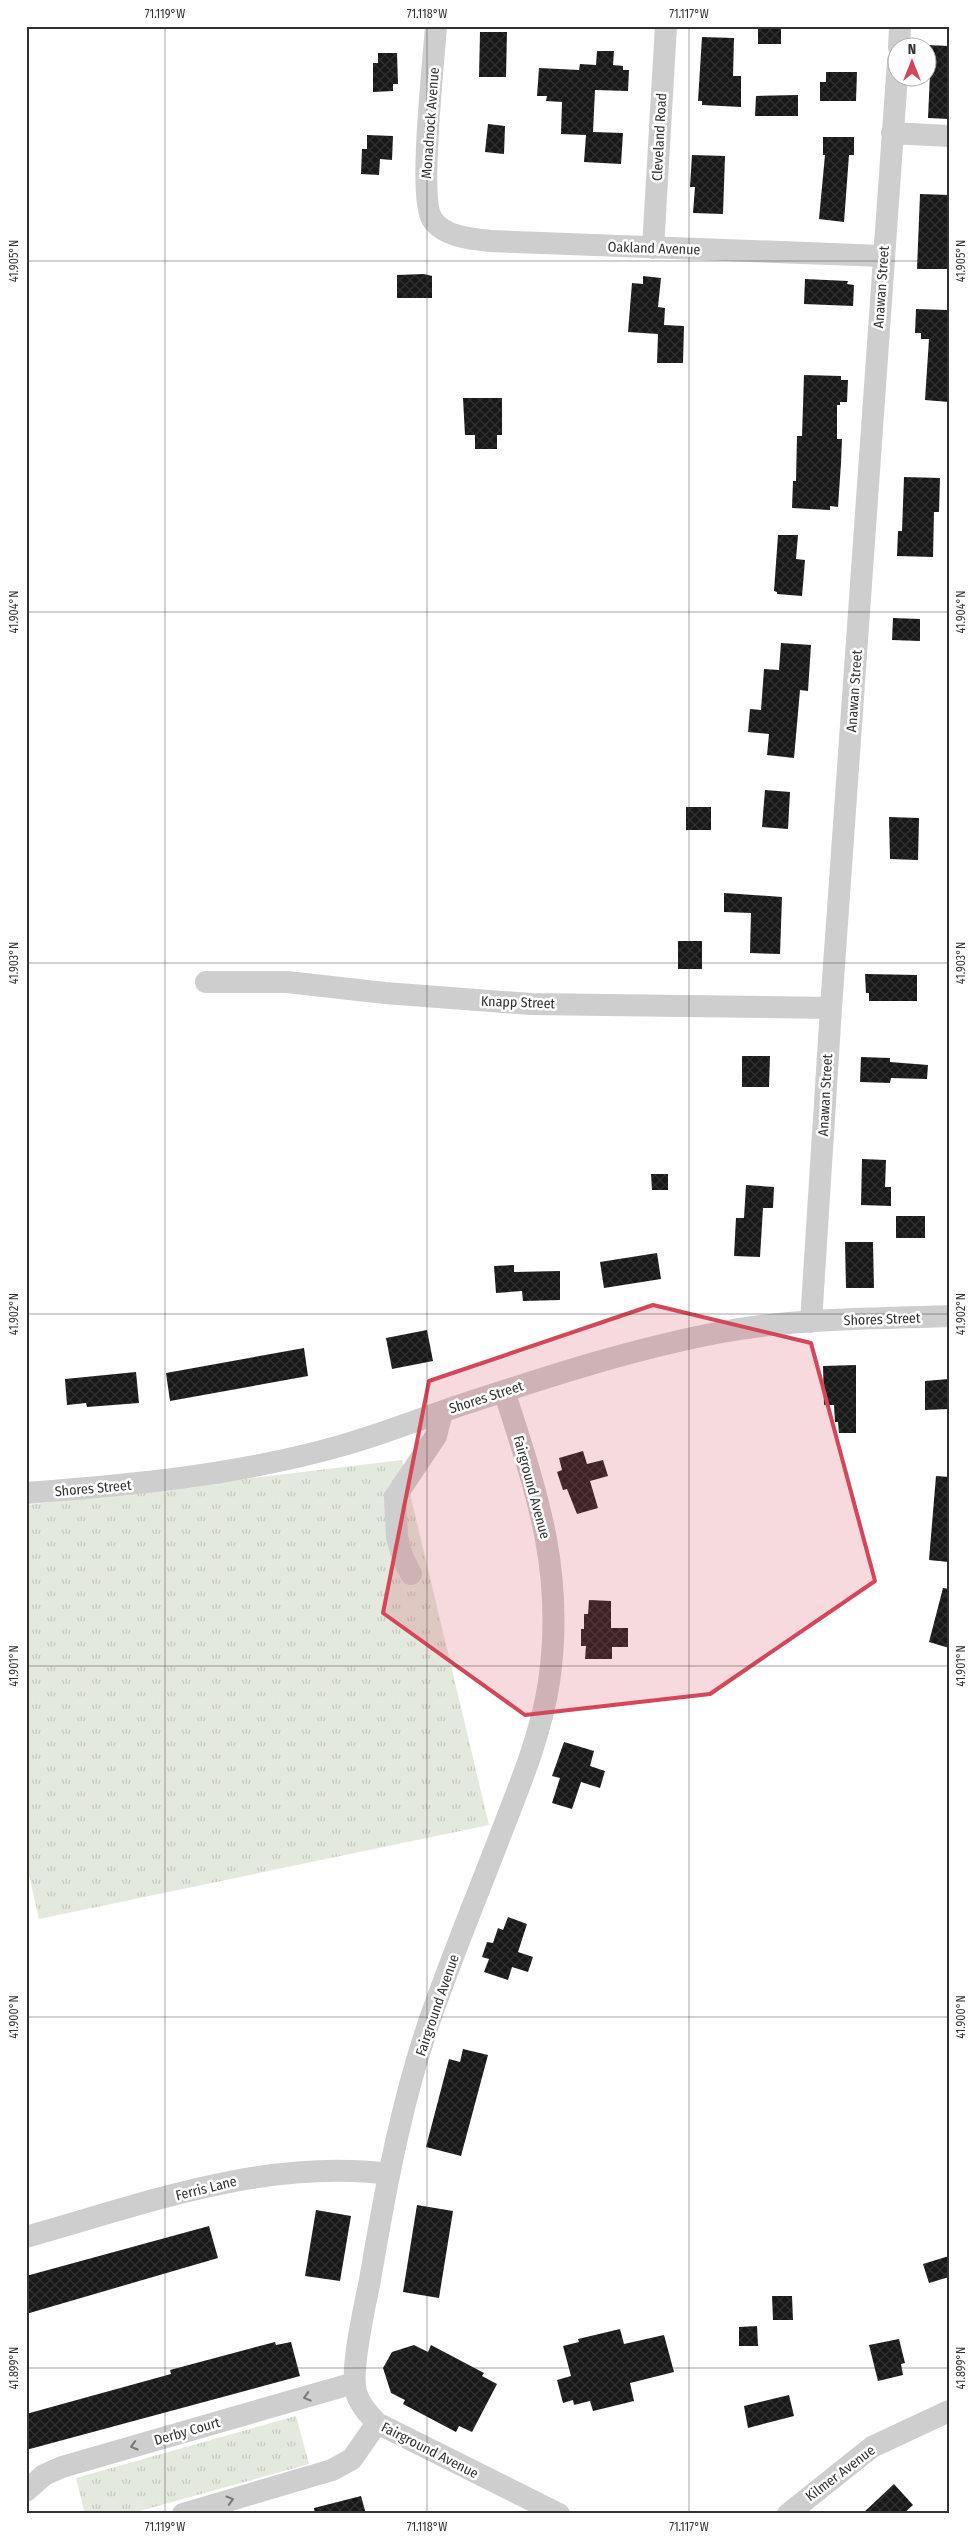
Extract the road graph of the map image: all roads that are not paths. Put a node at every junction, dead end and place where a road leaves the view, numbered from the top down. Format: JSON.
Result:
{"nodes":[{"id":1,"x":436,"y":26,"type":"edge"},
{"id":2,"x":666,"y":26,"type":"edge"},
{"id":3,"x":896,"y":88,"type":"edge"},
{"id":4,"x":892,"y":133,"type":"junction"},
{"id":5,"x":949,"y":136,"type":"edge"},
{"id":6,"x":432,"y":218,"type":"joint"},
{"id":7,"x":653,"y":248,"type":"junction"},
{"id":8,"x":883,"y":256,"type":"junction"},
{"id":9,"x":206,"y":982,"type":"dead end"},
{"id":10,"x":831,"y":1008,"type":"junction"},
{"id":11,"x":949,"y":1316,"type":"edge"},
{"id":12,"x":812,"y":1322,"type":"junction"},
{"id":13,"x":504,"y":1391,"type":"junction"},
{"id":14,"x":442,"y":1412,"type":"junction"},
{"id":15,"x":26,"y":1494,"type":"edge"},
{"id":16,"x":411,"y":1574,"type":"dead end"},
{"id":17,"x":389,"y":2174,"type":"junction"},
{"id":18,"x":26,"y":2237,"type":"edge"},
{"id":19,"x":354,"y":2383,"type":"junction"},
{"id":20,"x":949,"y":2411,"type":"edge"},
{"id":21,"x":377,"y":2423,"type":"junction"},
{"id":22,"x":26,"y":2491,"type":"edge"},
{"id":23,"x":183,"y":2514,"type":"edge"},
{"id":24,"x":559,"y":2514,"type":"edge"},
{"id":25,"x":788,"y":2514,"type":"edge"}],
"edges":[{"from":1,"to":6,"type":"street","name":"Monadnock Avenue"},
{"from":2,"to":7,"type":"street","name":"Cleveland Road"},
{"from":3,"to":4,"type":"street","name":"Anawan Street"},
{"from":4,"to":5,"type":"street"},
{"from":4,"to":8,"type":"street","name":"Anawan Street"},
{"from":6,"to":7,"type":"street","name":"Oakland Avenue"},
{"from":7,"to":8,"type":"street","name":"Oakland Avenue"},
{"from":8,"to":10,"type":"street","name":"Anawan Street"},
{"from":9,"to":10,"type":"street","name":"Knapp Street"},
{"from":10,"to":12,"type":"street","name":"Anawan Street"},
{"from":11,"to":12,"type":"street","name":"Shores Street"},
{"from":12,"to":13,"type":"street","name":"Shores Street"},
{"from":13,"to":14,"type":"street","name":"Shores Street"},
{"from":13,"to":17,"type":"street","name":"Fairground Avenue"},
{"from":14,"to":15,"type":"street","name":"Shores Street"},
{"from":14,"to":16,"type":"street"},
{"from":17,"to":18,"type":"street","name":"Ferris Lane"},
{"from":17,"to":19,"type":"street","name":"Fairground Avenue"},
{"from":19,"to":21,"type":"street","name":"Fairground Avenue"},
{"from":19,"to":22,"type":"street","name":"Derby Court","one_way":true},
{"from":20,"to":25,"type":"street","name":"Kilmer Avenue"},
{"from":23,"to":21,"type":"street","one_way":true},
{"from":21,"to":24,"type":"street","name":"Fairground Avenue"}]}
